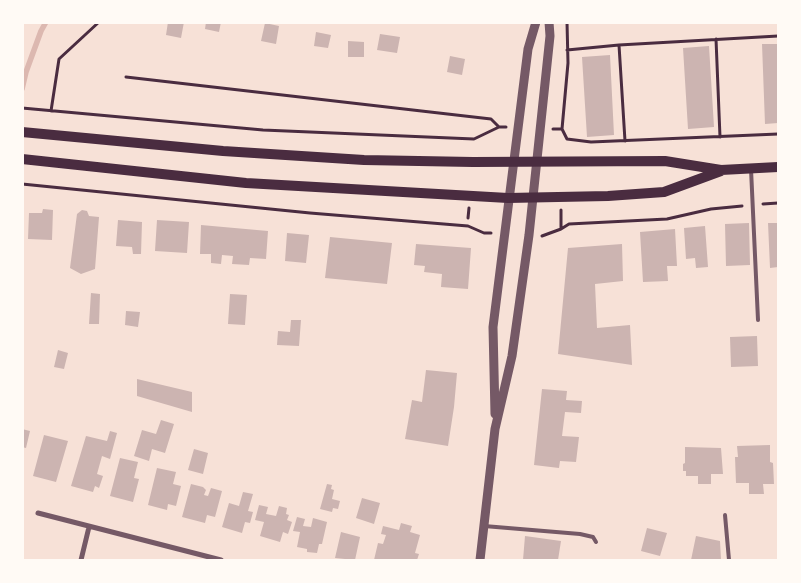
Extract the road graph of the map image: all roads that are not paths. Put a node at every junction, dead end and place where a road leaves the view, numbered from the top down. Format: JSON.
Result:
{"nodes":[{"id":1,"x":536,"y":22,"type":"edge"},
{"id":2,"x":549,"y":22,"type":"edge"},
{"id":3,"x":22,"y":132,"type":"edge"},
{"id":4,"x":22,"y":159,"type":"edge"},
{"id":5,"x":537,"y":161,"type":"junction"},
{"id":6,"x":513,"y":162,"type":"junction"},
{"id":7,"x":778,"y":167,"type":"edge"},
{"id":8,"x":751,"y":169,"type":"junction"},
{"id":9,"x":721,"y":170,"type":"junction"},
{"id":10,"x":508,"y":198,"type":"junction"},
{"id":11,"x":533,"y":198,"type":"junction"},
{"id":12,"x":758,"y":320,"type":"dead end"},
{"id":13,"x":495,"y":429,"type":"junction"},
{"id":14,"x":38,"y":513,"type":"dead end"},
{"id":15,"x":726,"y":515,"type":"dead end"},
{"id":16,"x":89,"y":526,"type":"junction"},
{"id":17,"x":484,"y":526,"type":"junction"},
{"id":18,"x":596,"y":542,"type":"dead end"},
{"id":19,"x":81,"y":560,"type":"edge"},
{"id":20,"x":220,"y":560,"type":"edge"},
{"id":21,"x":480,"y":560,"type":"edge"},
{"id":22,"x":729,"y":560,"type":"edge"}],
"edges":[{"from":1,"to":6,"type":"street"},
{"from":2,"to":5,"type":"street"},
{"from":3,"to":6,"type":"main road"},
{"from":4,"to":10,"type":"main road"},
{"from":5,"to":6,"type":"main road"},
{"from":5,"to":9,"type":"main road"},
{"from":5,"to":11,"type":"street"},
{"from":6,"to":10,"type":"street"},
{"from":7,"to":8,"type":"main road"},
{"from":8,"to":9,"type":"main road"},
{"from":8,"to":12,"type":"lane"},
{"from":9,"to":11,"type":"main road"},
{"from":10,"to":11,"type":"main road"},
{"from":10,"to":13,"type":"street"},
{"from":11,"to":13,"type":"street"},
{"from":13,"to":17,"type":"street"},
{"from":14,"to":16,"type":"street"},
{"from":15,"to":22,"type":"lane"},
{"from":16,"to":19,"type":"street"},
{"from":16,"to":20,"type":"street"},
{"from":17,"to":18,"type":"lane"},
{"from":17,"to":21,"type":"street"}]}
